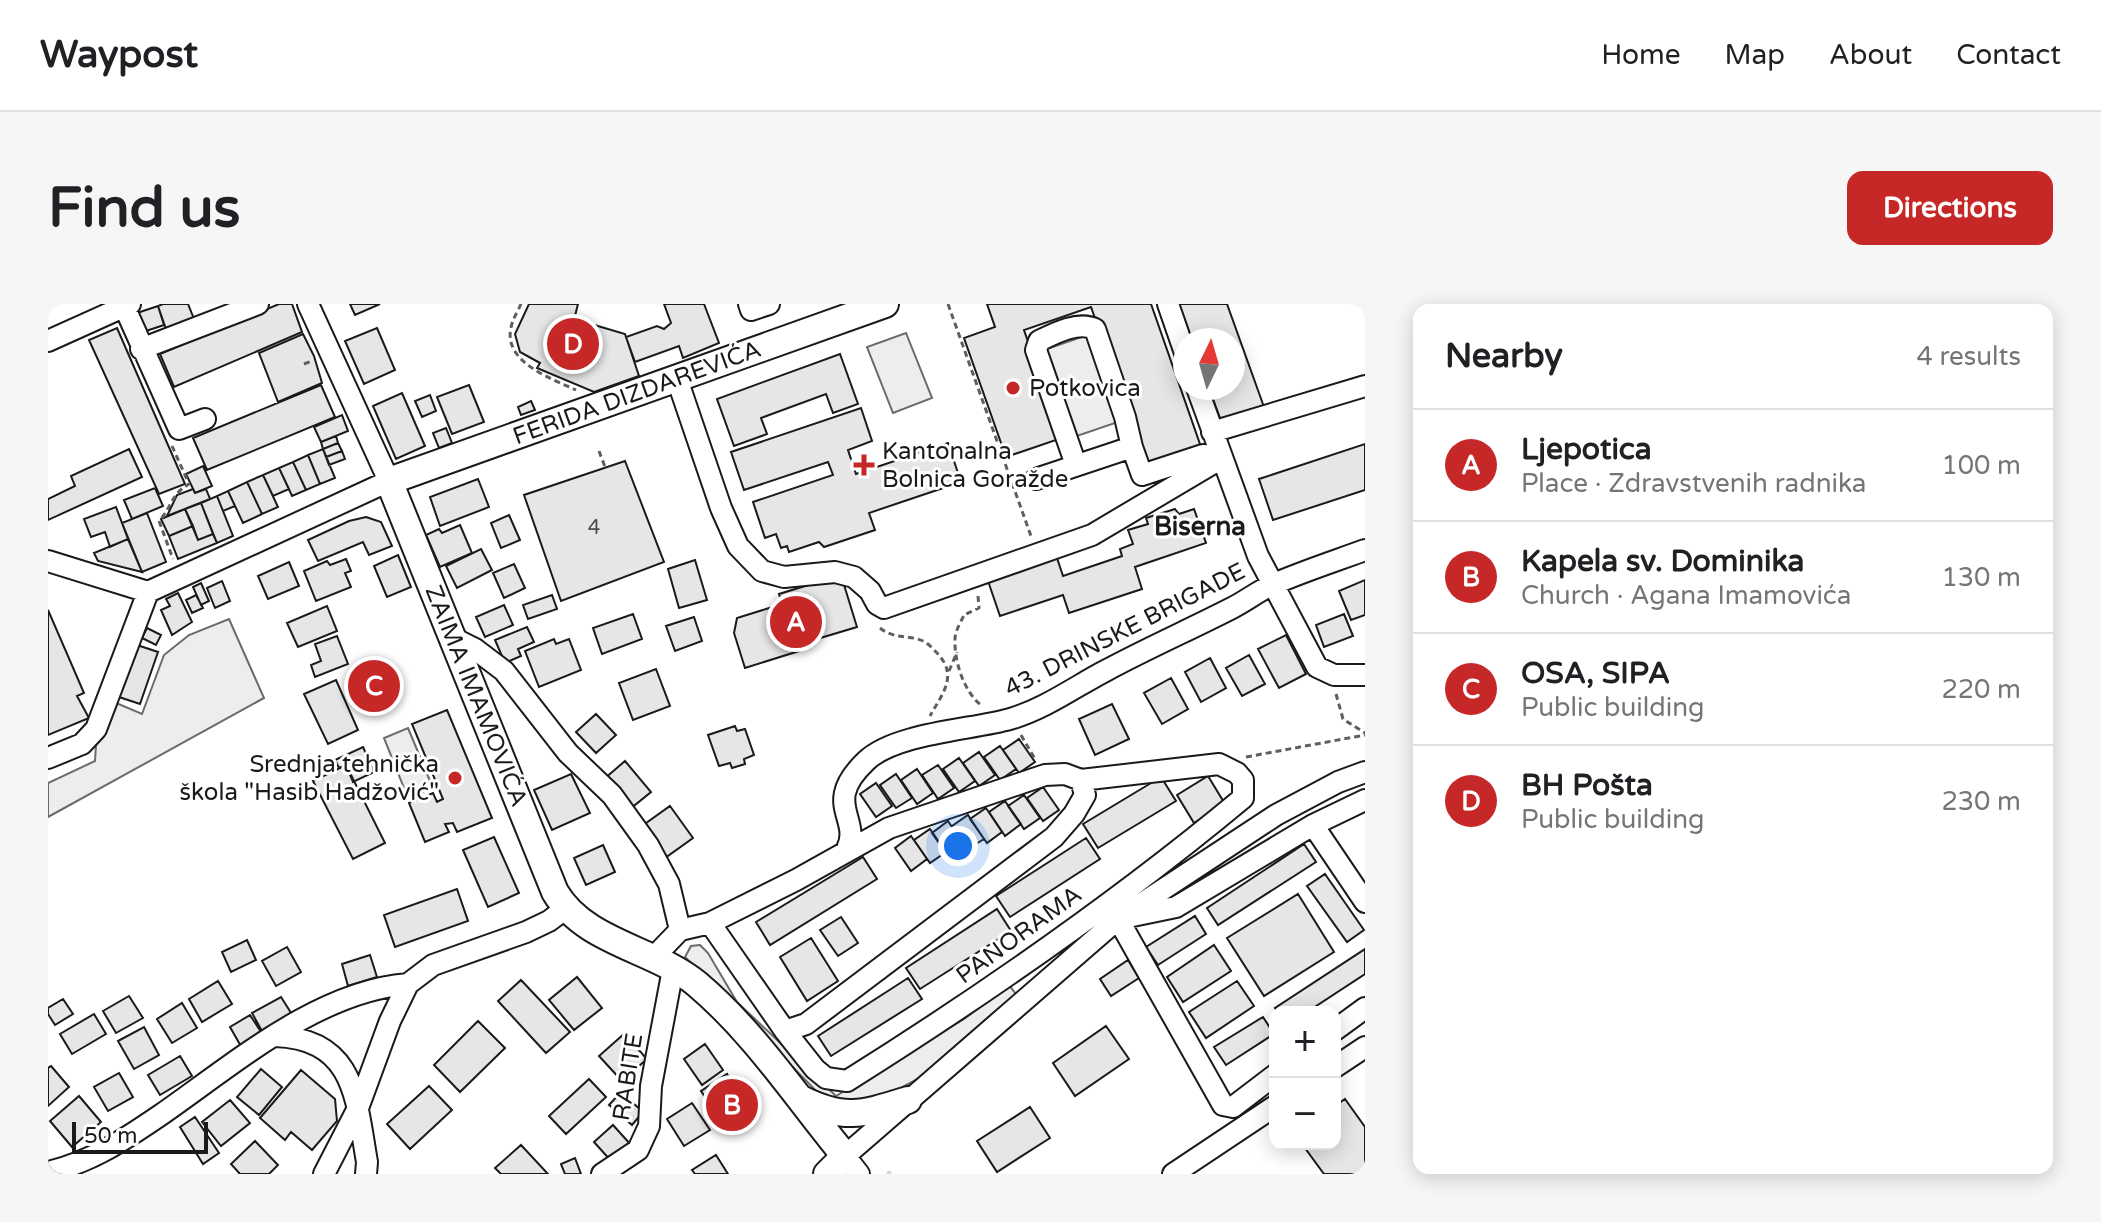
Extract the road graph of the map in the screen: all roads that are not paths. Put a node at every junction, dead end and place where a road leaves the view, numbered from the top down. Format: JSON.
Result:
{"nodes":[{"id":1,"x":258,"y":304,"type":"edge"},
{"id":2,"x":308,"y":304,"type":"edge"},
{"id":3,"x":749,"y":304,"type":"edge"},
{"id":4,"x":769,"y":304,"type":"edge"},
{"id":5,"x":885,"y":304,"type":"edge"},
{"id":6,"x":1168,"y":304,"type":"edge"},
{"id":7,"x":127,"y":305,"type":"edge"},
{"id":8,"x":839,"y":312,"type":"edge"},
{"id":9,"x":1176,"y":328,"type":"edge"},
{"id":10,"x":48,"y":341,"type":"edge"},
{"id":11,"x":141,"y":349,"type":"junction"},
{"id":12,"x":677,"y":379,"type":"junction"},
{"id":13,"x":1365,"y":386,"type":"edge"},
{"id":14,"x":1201,"y":400,"type":"edge"},
{"id":15,"x":205,"y":419,"type":"dead end"},
{"id":16,"x":1212,"y":432,"type":"junction"},
{"id":17,"x":1132,"y":447,"type":"junction"},
{"id":18,"x":1222,"y":458,"type":"junction"},
{"id":19,"x":1076,"y":465,"type":"junction"},
{"id":20,"x":1036,"y":479,"type":"dead end"},
{"id":21,"x":389,"y":481,"type":"junction"},
{"id":22,"x":1365,"y":550,"type":"edge"},
{"id":23,"x":48,"y":561,"type":"edge"},
{"id":24,"x":1272,"y":585,"type":"junction"},
{"id":25,"x":148,"y":592,"type":"junction"},
{"id":26,"x":453,"y":638,"type":"junction"},
{"id":27,"x":1365,"y":675,"type":"edge"},
{"id":28,"x":48,"y":758,"type":"edge"},
{"id":29,"x":1365,"y":772,"type":"edge"},
{"id":30,"x":1081,"y":780,"type":"junction"},
{"id":31,"x":1365,"y":800,"type":"edge"},
{"id":32,"x":1313,"y":825,"type":"junction"},
{"id":33,"x":847,"y":849,"type":"junction"},
{"id":34,"x":1365,"y":902,"type":"edge"},
{"id":35,"x":565,"y":909,"type":"junction"},
{"id":36,"x":1118,"y":919,"type":"junction"},
{"id":37,"x":710,"y":923,"type":"junction"},
{"id":38,"x":680,"y":930,"type":"junction"},
{"id":39,"x":663,"y":963,"type":"junction"},
{"id":40,"x":408,"y":984,"type":"junction"},
{"id":41,"x":1365,"y":1008,"type":"edge"},
{"id":42,"x":1341,"y":1026,"type":"edge"},
{"id":43,"x":785,"y":1031,"type":"junction"},
{"id":44,"x":275,"y":1036,"type":"junction"},
{"id":45,"x":1365,"y":1047,"type":"edge"},
{"id":46,"x":1341,"y":1063,"type":"edge"},
{"id":47,"x":1271,"y":1078,"type":"edge"},
{"id":48,"x":798,"y":1098,"type":"junction"},
{"id":49,"x":908,"y":1100,"type":"junction"},
{"id":50,"x":358,"y":1108,"type":"junction"},
{"id":51,"x":1269,"y":1110,"type":"edge"},
{"id":52,"x":844,"y":1168,"type":"edge"},
{"id":53,"x":48,"y":1172,"type":"edge"},
{"id":54,"x":324,"y":1174,"type":"edge"},
{"id":55,"x":366,"y":1174,"type":"edge"},
{"id":56,"x":602,"y":1174,"type":"edge"},
{"id":57,"x":1173,"y":1174,"type":"edge"}],
"edges":[{"from":1,"to":11,"type":"street"},
{"from":2,"to":21,"type":"street","name":"ZAIMA IMAMOVIĆA"},
{"from":3,"to":4,"type":"street"},
{"from":5,"to":8,"type":"main road","name":"FERIDA DIZDAREVIĆA"},
{"from":6,"to":9,"type":"street"},
{"from":7,"to":10,"type":"street"},
{"from":7,"to":11,"type":"street"},
{"from":8,"to":12,"type":"main road","name":"FERIDA DIZDAREVIĆA"},
{"from":11,"to":15,"type":"street"},
{"from":12,"to":18,"type":"street"},
{"from":12,"to":21,"type":"main road","name":"FERIDA DIZDAREVIĆA"},
{"from":13,"to":16,"type":"street"},
{"from":14,"to":16,"type":"street","name":"43. DRINSKE BRIGADE"},
{"from":16,"to":18,"type":"street","name":"43. DRINSKE BRIGADE"},
{"from":17,"to":18,"type":"street"},
{"from":17,"to":19,"type":"street"},
{"from":17,"to":19,"type":"street"},
{"from":18,"to":24,"type":"street","name":"43. DRINSKE BRIGADE"},
{"from":19,"to":20,"type":"street"},
{"from":21,"to":25,"type":"street"},
{"from":21,"to":26,"type":"main road","name":"ZAIMA IMAMOVIĆA"},
{"from":22,"to":24,"type":"street","name":"43. DRINSKE BRIGADE"},
{"from":23,"to":25,"type":"street"},
{"from":24,"to":27,"type":"street","name":"43. DRINSKE BRIGADE"},
{"from":24,"to":33,"type":"street","name":"43. DRINSKE BRIGADE"},
{"from":25,"to":28,"type":"street"},
{"from":26,"to":35,"type":"main road","name":"ZAIMA IMAMOVIĆA"},
{"from":26,"to":38,"type":"street"},
{"from":29,"to":36,"type":"street"},
{"from":30,"to":33,"type":"street"},
{"from":30,"to":43,"type":"street"},
{"from":30,"to":43,"type":"street","name":"PANORAMA"},
{"from":31,"to":32,"type":"street"},
{"from":32,"to":34,"type":"street"},
{"from":32,"to":36,"type":"street"},
{"from":33,"to":37,"type":"street"},
{"from":35,"to":39,"type":"main road"},
{"from":35,"to":40,"type":"street"},
{"from":36,"to":47,"type":"street"},
{"from":36,"to":49,"type":"street"},
{"from":37,"to":38,"type":"street"},
{"from":37,"to":43,"type":"street","name":"PANORAMA"},
{"from":38,"to":39,"type":"street"},
{"from":39,"to":48,"type":"main road"},
{"from":39,"to":56,"type":"street","name":"RABITE"},
{"from":40,"to":44,"type":"street"},
{"from":40,"to":50,"type":"street"},
{"from":41,"to":42,"type":"street"},
{"from":44,"to":50,"type":"street"},
{"from":44,"to":53,"type":"street"},
{"from":45,"to":46,"type":"street"},
{"from":48,"to":49,"type":"main road"},
{"from":48,"to":52,"type":"main road"},
{"from":49,"to":52,"type":"street"},
{"from":50,"to":54,"type":"street"},
{"from":50,"to":55,"type":"street"},
{"from":51,"to":57,"type":"street"}]}
